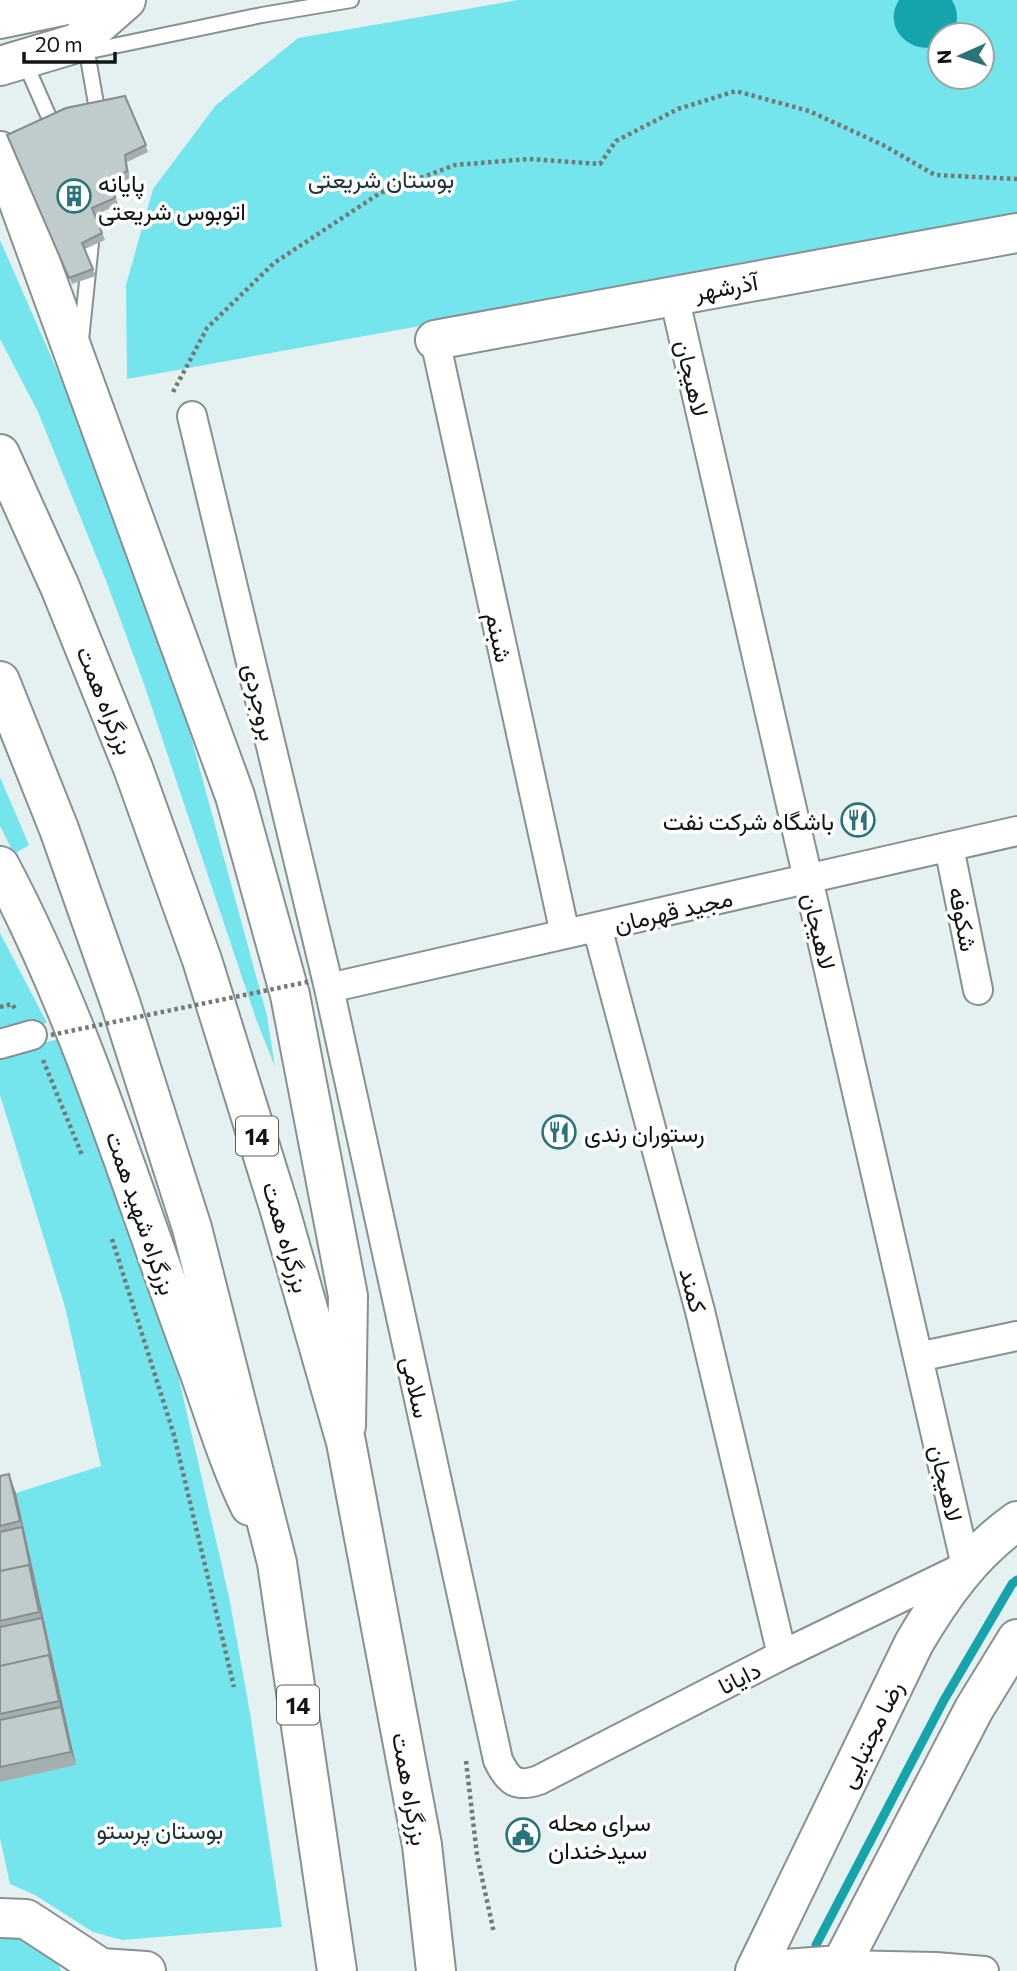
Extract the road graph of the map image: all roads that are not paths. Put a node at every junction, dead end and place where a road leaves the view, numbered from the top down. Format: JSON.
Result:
{"nodes":[{"id":1,"x":90,"y":0,"type":"edge"},
{"id":2,"x":126,"y":0,"type":"edge"},
{"id":3,"x":351,"y":0,"type":"edge"},
{"id":4,"x":3,"y":19,"type":"edge"},
{"id":5,"x":87,"y":52,"type":"junction"},
{"id":6,"x":9,"y":67,"type":"edge"},
{"id":7,"x":102,"y":141,"type":"edge"},
{"id":8,"x":60,"y":142,"type":"edge"},
{"id":9,"x":0,"y":151,"type":"edge"},
{"id":10,"x":90,"y":218,"type":"edge"},
{"id":11,"x":1017,"y":233,"type":"edge"},
{"id":12,"x":674,"y":296,"type":"junction"},
{"id":13,"x":435,"y":340,"type":"joint"},
{"id":14,"x":78,"y":366,"type":"junction"},
{"id":15,"x":192,"y":416,"type":"dead end"},
{"id":16,"x":0,"y":454,"type":"edge"},
{"id":17,"x":0,"y":681,"type":"edge"},
{"id":18,"x":1017,"y":831,"type":"edge"},
{"id":19,"x":949,"y":847,"type":"junction"},
{"id":20,"x":0,"y":866,"type":"edge"},
{"id":21,"x":808,"y":879,"type":"junction"},
{"id":22,"x":597,"y":927,"type":"junction"},
{"id":23,"x":565,"y":934,"type":"junction"},
{"id":24,"x":320,"y":985,"type":"junction"},
{"id":25,"x":978,"y":990,"type":"dead end"},
{"id":26,"x":42,"y":1035,"type":"road end"},
{"id":27,"x":0,"y":1044,"type":"edge"},
{"id":28,"x":1017,"y":1336,"type":"edge"},
{"id":29,"x":918,"y":1357,"type":"junction"},
{"id":30,"x":346,"y":1442,"type":"junction"},
{"id":31,"x":1017,"y":1521,"type":"edge"},
{"id":32,"x":277,"y":1563,"type":"junction"},
{"id":33,"x":966,"y":1566,"type":"junction"},
{"id":34,"x":1017,"y":1639,"type":"edge"},
{"id":35,"x":782,"y":1655,"type":"junction"},
{"id":36,"x":513,"y":1781,"type":"joint"},
{"id":37,"x":0,"y":1918,"type":"edge"},
{"id":38,"x":839,"y":1968,"type":"edge"},
{"id":39,"x":936,"y":1969,"type":"edge"},
{"id":40,"x":146,"y":1971,"type":"edge"},
{"id":41,"x":337,"y":1971,"type":"edge"},
{"id":42,"x":436,"y":1971,"type":"edge"},
{"id":43,"x":756,"y":1971,"type":"edge"},
{"id":44,"x":984,"y":1971,"type":"edge"}],
"edges":[{"from":1,"to":4,"type":"main road"},
{"from":2,"to":6,"type":"main road"},
{"from":3,"to":5,"type":"lane"},
{"from":5,"to":6,"type":"lane"},
{"from":5,"to":7,"type":"lane"},
{"from":6,"to":8,"type":"lane"},
{"from":9,"to":14,"type":"main road"},
{"from":10,"to":14,"type":"lane"},
{"from":11,"to":12,"type":"main road","name":"آذرشهر"},
{"from":12,"to":13,"type":"main road","name":"آذرشهر"},
{"from":12,"to":21,"type":"street","name":"لاهیجان"},
{"from":13,"to":23,"type":"street","name":"شبنم"},
{"from":14,"to":30,"type":"main road"},
{"from":15,"to":24,"type":"street","name":"بروجردی"},
{"from":16,"to":30,"type":"main road","name":"بزرگراه همت","number":"14"},
{"from":17,"to":32,"type":"main road","number":"14"},
{"from":18,"to":19,"type":"street","name":"مجید قهرمان"},
{"from":19,"to":21,"type":"street","name":"مجید قهرمان"},
{"from":19,"to":25,"type":"street","name":"شکوفه"},
{"from":20,"to":32,"type":"main road","name":"بزرگراه شهید همت"},
{"from":21,"to":22,"type":"street","name":"مجید قهرمان"},
{"from":21,"to":29,"type":"street","name":"لاهیجان"},
{"from":22,"to":23,"type":"street","name":"مجید قهرمان"},
{"from":22,"to":35,"type":"street","name":"کمند"},
{"from":23,"to":24,"type":"street","name":"مجید قهرمان"},
{"from":24,"to":36,"type":"street","name":"سلامی"},
{"from":26,"to":27,"type":"street"},
{"from":28,"to":29,"type":"street"},
{"from":29,"to":33,"type":"street","name":"لاهیجان"},
{"from":30,"to":42,"type":"main road","name":"بزرگراه همت","number":"14"},
{"from":31,"to":33,"type":"main road","name":"رضا مجتبایی"},
{"from":32,"to":41,"type":"main road","number":"14"},
{"from":33,"to":35,"type":"street","name":"دایانا"},
{"from":33,"to":43,"type":"main road","name":"رضا مجتبایی"},
{"from":34,"to":38,"type":"main road"},
{"from":35,"to":36,"type":"street","name":"دایانا"},
{"from":37,"to":40,"type":"main road"},
{"from":38,"to":39,"type":"street"},
{"from":38,"to":43,"type":"main road"},
{"from":39,"to":44,"type":"street"}]}
